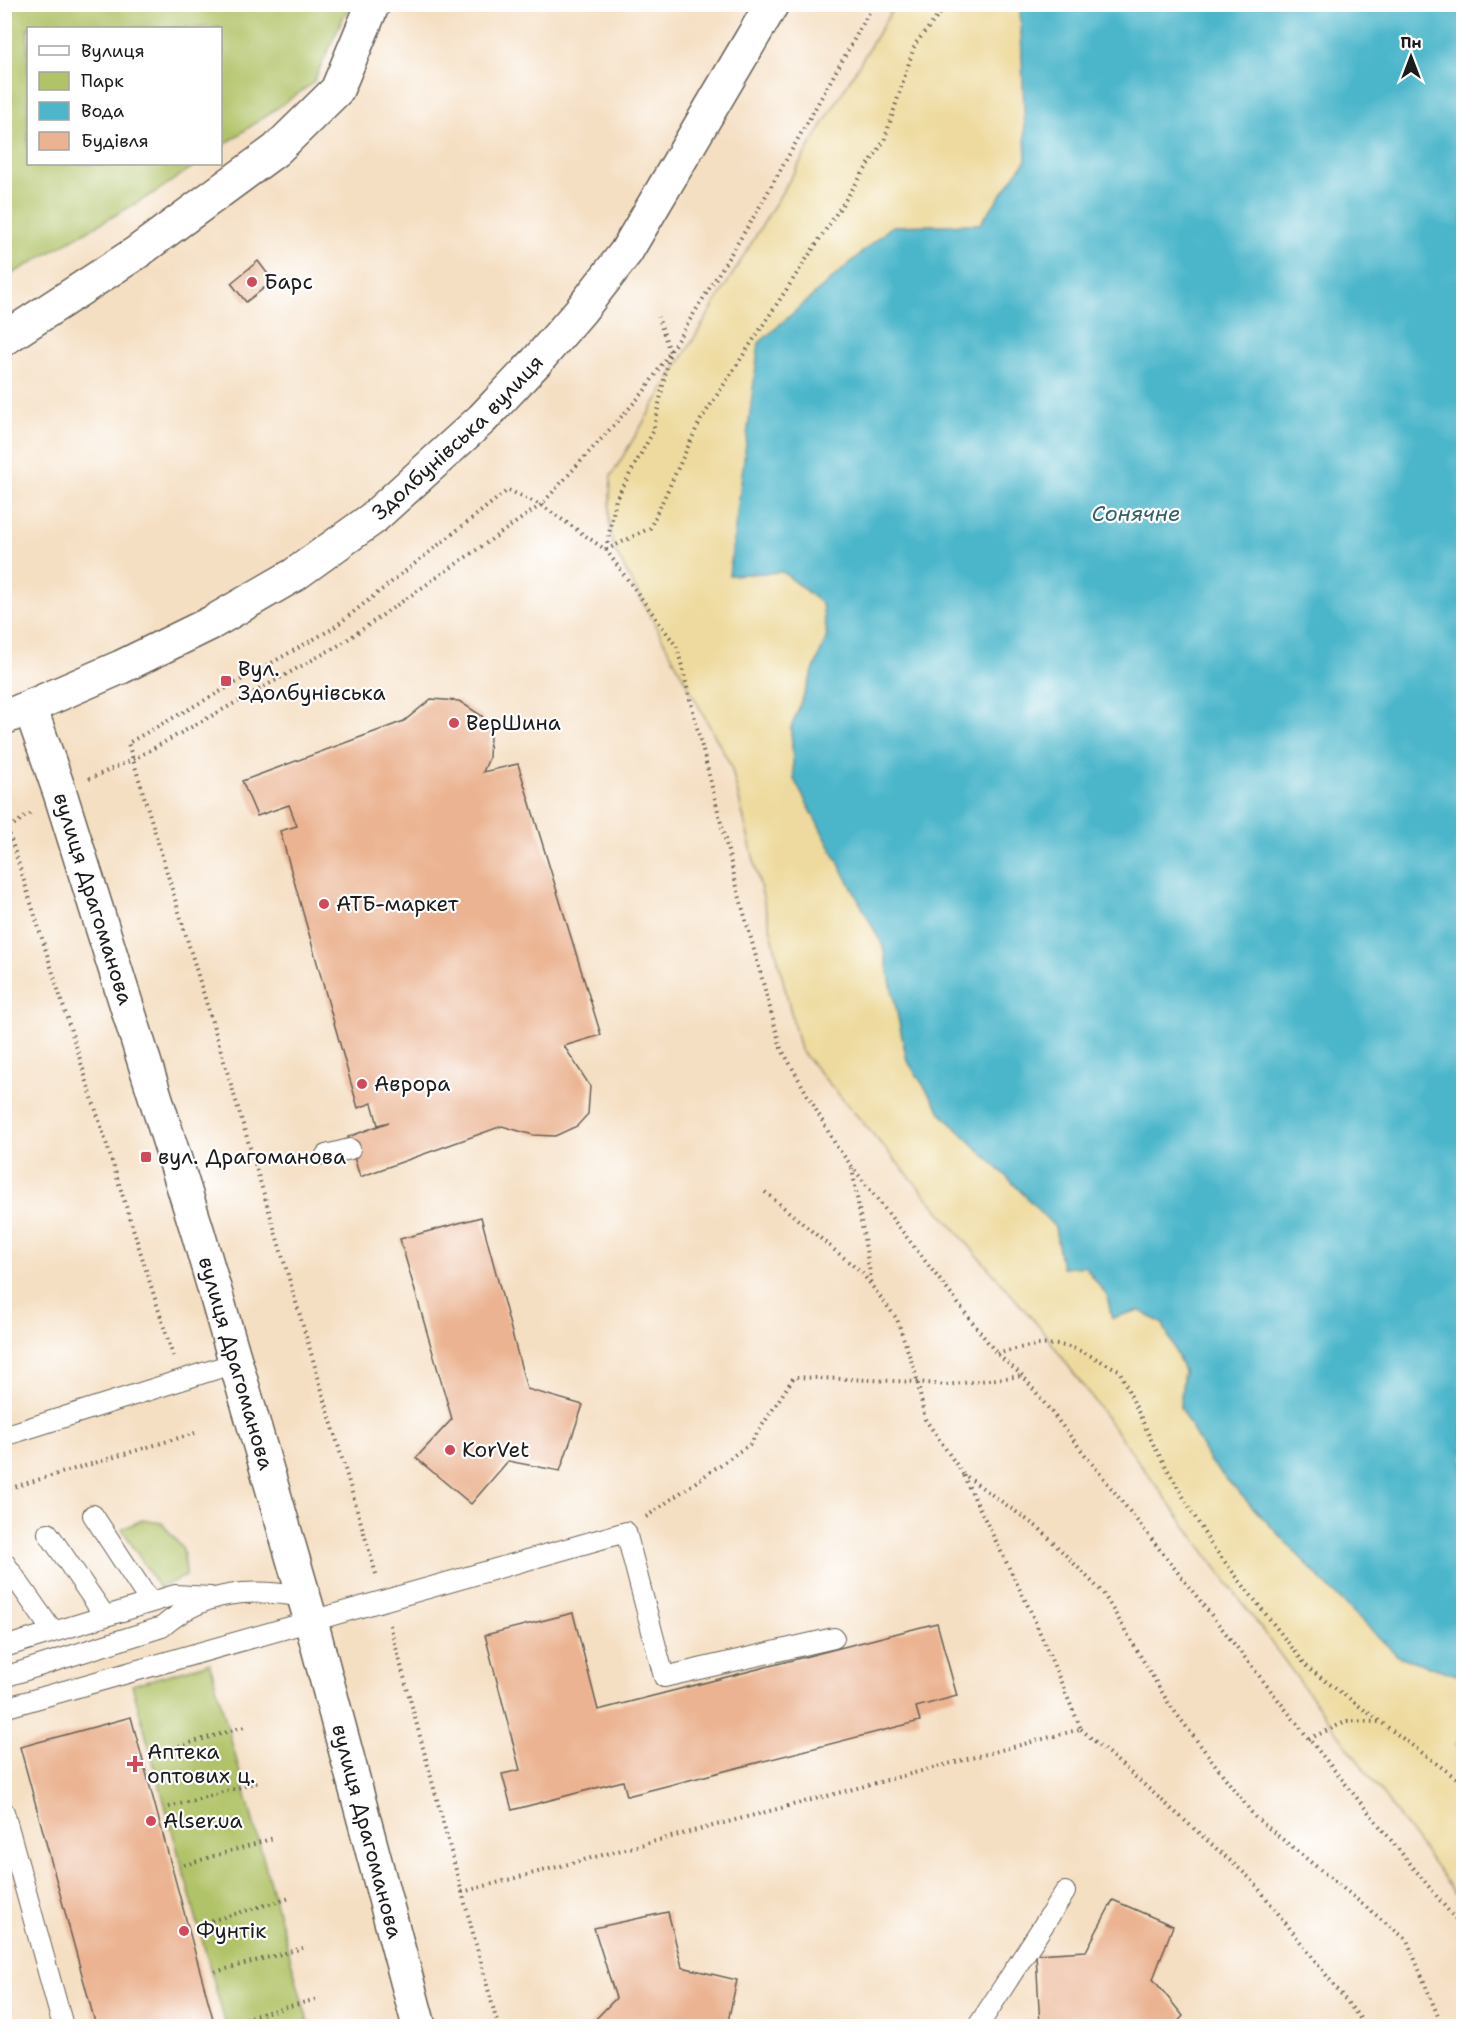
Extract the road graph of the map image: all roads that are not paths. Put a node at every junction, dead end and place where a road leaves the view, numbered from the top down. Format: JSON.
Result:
{"nodes":[{"id":1,"x":373,"y":4,"type":"edge"},
{"id":2,"x":772,"y":4,"type":"edge"},
{"id":3,"x":4,"y":339,"type":"edge"},
{"id":4,"x":17,"y":712,"type":"edge"},
{"id":5,"x":350,"y":1149,"type":"dead end"},
{"id":6,"x":326,"y":1155,"type":"dead end"},
{"id":7,"x":235,"y":1363,"type":"junction"},
{"id":8,"x":4,"y":1436,"type":"edge"},
{"id":9,"x":93,"y":1515,"type":"dead end"},
{"id":10,"x":48,"y":1533,"type":"dead end"},
{"id":11,"x":4,"y":1562,"type":"edge"},
{"id":12,"x":217,"y":1597,"type":"junction"},
{"id":13,"x":150,"y":1602,"type":"junction"},
{"id":14,"x":307,"y":1609,"type":"junction"},
{"id":15,"x":105,"y":1616,"type":"junction"},
{"id":16,"x":53,"y":1632,"type":"junction"},
{"id":17,"x":834,"y":1638,"type":"dead end"},
{"id":18,"x":4,"y":1647,"type":"edge"},
{"id":19,"x":4,"y":1677,"type":"edge"},
{"id":20,"x":4,"y":1708,"type":"edge"},
{"id":21,"x":4,"y":1812,"type":"edge"},
{"id":22,"x":1065,"y":1892,"type":"dead end"},
{"id":23,"x":63,"y":2026,"type":"edge"},
{"id":24,"x":419,"y":2026,"type":"edge"},
{"id":25,"x":978,"y":2026,"type":"edge"}],
"edges":[{"from":1,"to":3,"type":"street"},
{"from":2,"to":4,"type":"street","name":"Здолбунівська вулиця"},
{"from":4,"to":7,"type":"street","name":"вулиця Драгоманова"},
{"from":5,"to":6,"type":"lane"},
{"from":7,"to":8,"type":"lane"},
{"from":7,"to":14,"type":"street","name":"вулиця Драгоманова"},
{"from":9,"to":13,"type":"lane"},
{"from":10,"to":15,"type":"lane"},
{"from":11,"to":16,"type":"lane"},
{"from":12,"to":13,"type":"lane"},
{"from":12,"to":14,"type":"lane"},
{"from":12,"to":19,"type":"lane"},
{"from":13,"to":15,"type":"lane"},
{"from":14,"to":17,"type":"lane"},
{"from":14,"to":20,"type":"lane"},
{"from":14,"to":24,"type":"street","name":"вулиця Драгоманова"},
{"from":15,"to":16,"type":"lane"},
{"from":16,"to":18,"type":"lane"},
{"from":21,"to":23,"type":"lane"},
{"from":22,"to":25,"type":"lane"}]}
